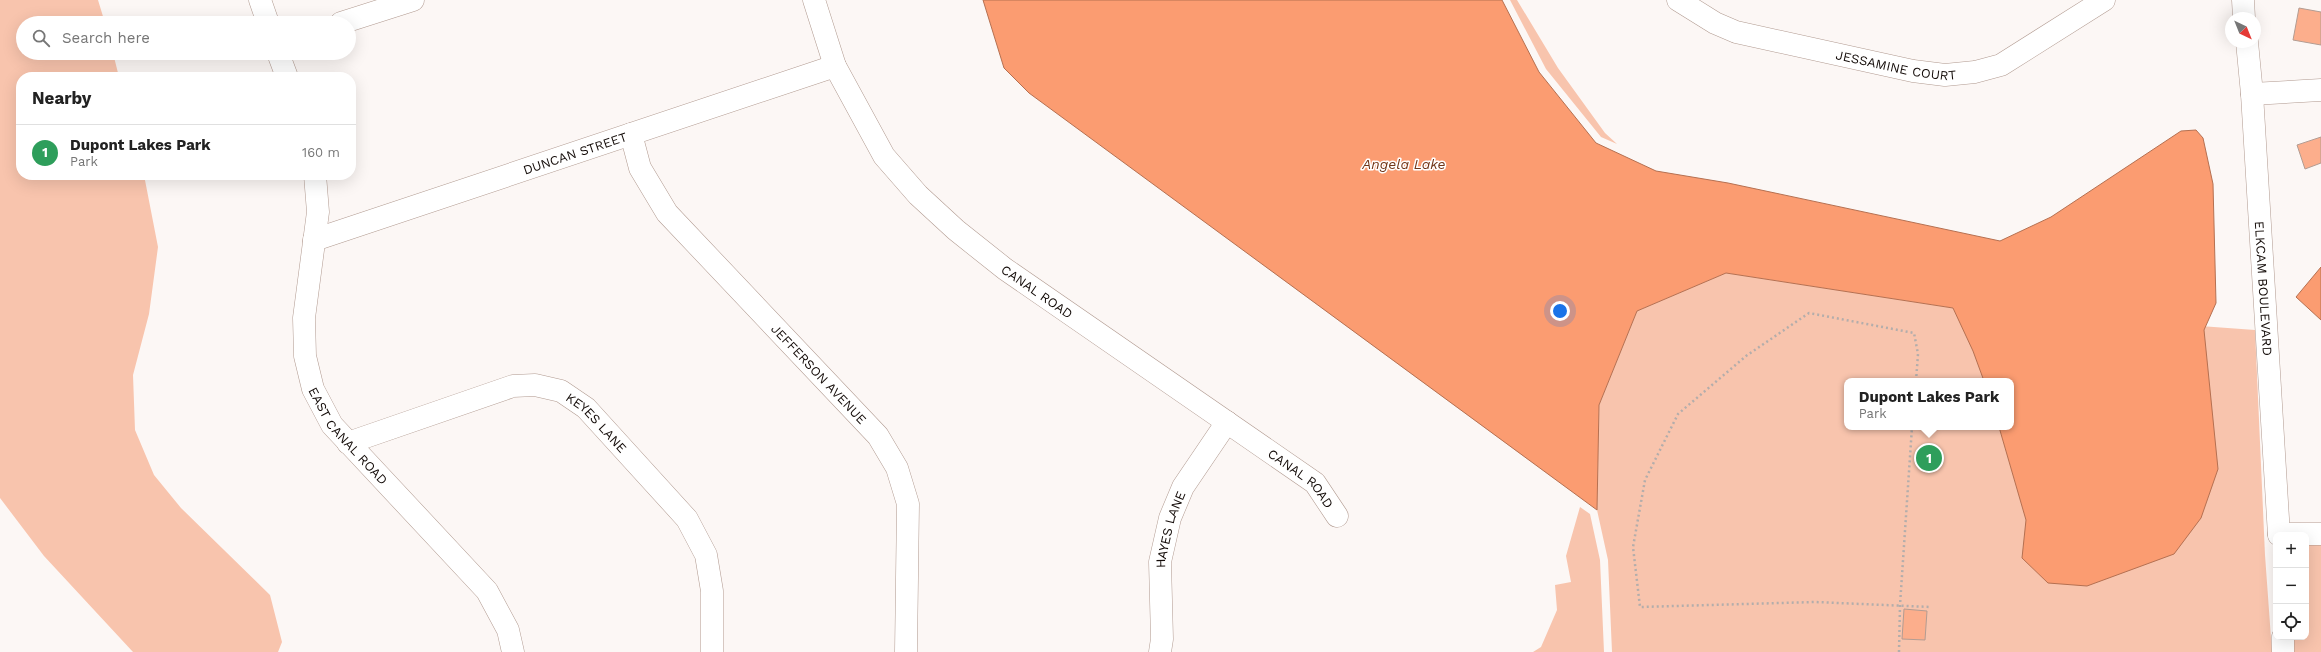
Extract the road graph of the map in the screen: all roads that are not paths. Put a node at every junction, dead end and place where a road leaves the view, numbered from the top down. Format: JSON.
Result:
{"nodes":[{"id":1,"x":260,"y":0,"type":"edge"},
{"id":2,"x":413,"y":0,"type":"edge"},
{"id":3,"x":814,"y":0,"type":"edge"},
{"id":4,"x":1678,"y":0,"type":"edge"},
{"id":5,"x":2104,"y":0,"type":"edge"},
{"id":6,"x":2243,"y":0,"type":"edge"},
{"id":7,"x":2244,"y":12,"type":"edge"},
{"id":8,"x":266,"y":16,"type":"edge"},
{"id":9,"x":356,"y":18,"type":"edge"},
{"id":10,"x":2248,"y":48,"type":"edge"},
{"id":11,"x":281,"y":60,"type":"edge"},
{"id":12,"x":835,"y":66,"type":"junction"},
{"id":13,"x":285,"y":72,"type":"edge"},
{"id":14,"x":2321,"y":90,"type":"edge"},
{"id":15,"x":2252,"y":94,"type":"junction"},
{"id":16,"x":631,"y":134,"type":"junction"},
{"id":17,"x":315,"y":180,"type":"edge"},
{"id":18,"x":314,"y":240,"type":"junction"},
{"id":19,"x":1227,"y":422,"type":"junction"},
{"id":20,"x":348,"y":443,"type":"junction"},
{"id":21,"x":1337,"y":516,"type":"dead end"},
{"id":22,"x":2279,"y":532,"type":"edge"},
{"id":23,"x":2309,"y":534,"type":"edge"},
{"id":24,"x":2321,"y":534,"type":"edge"},
{"id":25,"x":2283,"y":640,"type":"edge"},
{"id":26,"x":513,"y":652,"type":"edge"},
{"id":27,"x":712,"y":652,"type":"edge"},
{"id":28,"x":906,"y":652,"type":"edge"},
{"id":29,"x":1160,"y":652,"type":"edge"},
{"id":30,"x":2283,"y":652,"type":"edge"}],
"edges":[{"from":1,"to":8,"type":"street"},
{"from":2,"to":9,"type":"street"},
{"from":3,"to":12,"type":"street","name":"CANAL ROAD"},
{"from":4,"to":5,"type":"street","name":"JESSAMINE COURT"},
{"from":6,"to":7,"type":"street"},
{"from":10,"to":15,"type":"street","name":"ELKCAM BOULEVARD"},
{"from":11,"to":13,"type":"street"},
{"from":12,"to":16,"type":"street","name":"DUNCAN STREET"},
{"from":12,"to":19,"type":"street","name":"CANAL ROAD"},
{"from":14,"to":15,"type":"street"},
{"from":15,"to":22,"type":"street","name":"ELKCAM BOULEVARD"},
{"from":16,"to":18,"type":"street","name":"DUNCAN STREET"},
{"from":16,"to":28,"type":"street","name":"JEFFERSON AVENUE"},
{"from":17,"to":18,"type":"street","name":"EAST CANAL ROAD"},
{"from":18,"to":20,"type":"street","name":"EAST CANAL ROAD"},
{"from":19,"to":21,"type":"street","name":"CANAL ROAD"},
{"from":19,"to":29,"type":"street","name":"HAYES LANE"},
{"from":20,"to":26,"type":"street","name":"EAST CANAL ROAD"},
{"from":20,"to":27,"type":"street","name":"KEYES LANE"},
{"from":23,"to":24,"type":"street"},
{"from":25,"to":30,"type":"street"}]}
